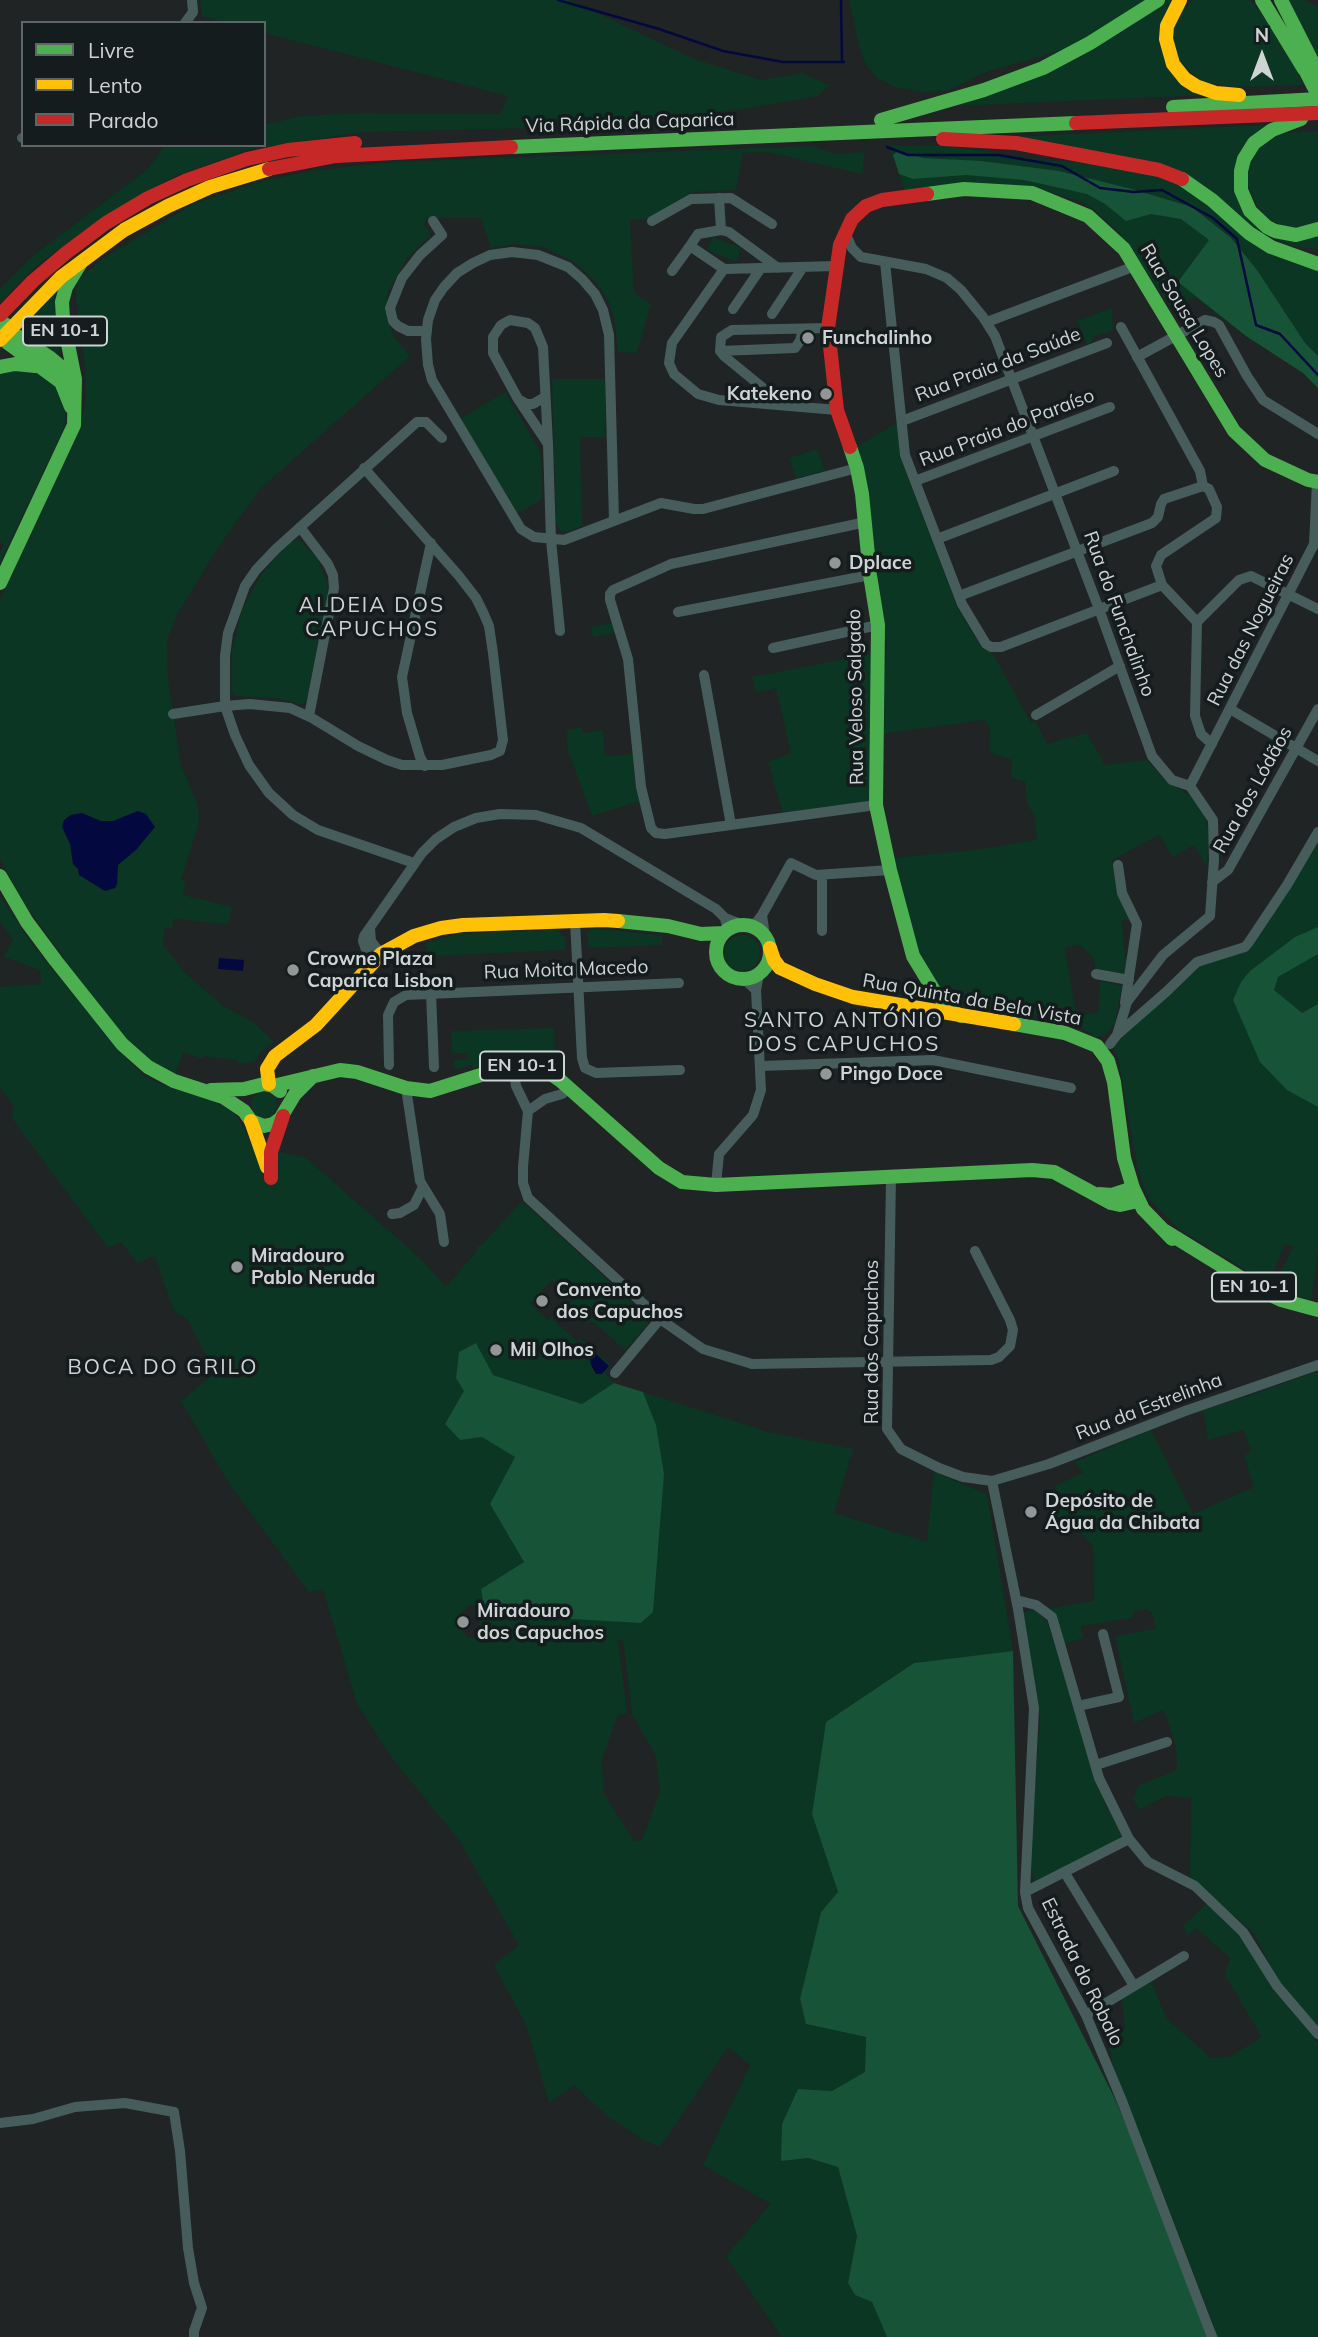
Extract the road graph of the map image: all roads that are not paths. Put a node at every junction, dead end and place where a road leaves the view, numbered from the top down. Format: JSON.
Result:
{"nodes":[{"id":1,"x":192,"y":0,"type":"edge"},
{"id":2,"x":1158,"y":0,"type":"edge"},
{"id":3,"x":1180,"y":0,"type":"edge"},
{"id":4,"x":1262,"y":0,"type":"edge"},
{"id":5,"x":1277,"y":0,"type":"edge"},
{"id":6,"x":185,"y":21,"type":"edge"},
{"id":7,"x":1314,"y":83,"type":"edge"},
{"id":8,"x":1298,"y":100,"type":"junction"},
{"id":9,"x":1318,"y":113,"type":"edge"},
{"id":10,"x":879,"y":126,"type":"junction"},
{"id":11,"x":719,"y":198,"type":"junction"},
{"id":12,"x":433,"y":221,"type":"dead end"},
{"id":13,"x":652,"y":221,"type":"dead end"},
{"id":14,"x":772,"y":224,"type":"dead end"},
{"id":15,"x":1318,"y":229,"type":"edge"},
{"id":16,"x":721,"y":230,"type":"junction"},
{"id":17,"x":845,"y":232,"type":"junction"},
{"id":18,"x":690,"y":246,"type":"junction"},
{"id":19,"x":1278,"y":249,"type":"junction"},
{"id":20,"x":1318,"y":254,"type":"edge"},
{"id":21,"x":83,"y":259,"type":"junction"},
{"id":22,"x":885,"y":262,"type":"junction"},
{"id":23,"x":1318,"y":264,"type":"edge"},
{"id":24,"x":836,"y":266,"type":"junction"},
{"id":25,"x":1135,"y":266,"type":"junction"},
{"id":26,"x":803,"y":267,"type":"junction"},
{"id":27,"x":761,"y":268,"type":"junction"},
{"id":28,"x":778,"y":268,"type":"junction"},
{"id":29,"x":724,"y":269,"type":"junction"},
{"id":30,"x":672,"y":271,"type":"dead end"},
{"id":31,"x":14,"y":300,"type":"junction"},
{"id":32,"x":733,"y":309,"type":"dead end"},
{"id":33,"x":772,"y":314,"type":"dead end"},
{"id":34,"x":0,"y":315,"type":"edge"},
{"id":35,"x":987,"y":323,"type":"junction"},
{"id":36,"x":1121,"y":327,"type":"dead end"},
{"id":37,"x":828,"y":328,"type":"junction"},
{"id":38,"x":803,"y":329,"type":"junction"},
{"id":39,"x":427,"y":331,"type":"junction"},
{"id":40,"x":66,"y":335,"type":"junction"},
{"id":41,"x":1176,"y":335,"type":"junction"},
{"id":42,"x":4,"y":339,"type":"edge"},
{"id":43,"x":1107,"y":343,"type":"dead end"},
{"id":44,"x":720,"y":351,"type":"junction"},
{"id":45,"x":1138,"y":357,"type":"junction"},
{"id":46,"x":0,"y":367,"type":"edge"},
{"id":47,"x":52,"y":367,"type":"junction"},
{"id":48,"x":1012,"y":379,"type":"junction"},
{"id":49,"x":545,"y":397,"type":"junction"},
{"id":50,"x":518,"y":399,"type":"junction"},
{"id":51,"x":784,"y":405,"type":"junction"},
{"id":52,"x":1111,"y":407,"type":"dead end"},
{"id":53,"x":76,"y":409,"type":"junction"},
{"id":54,"x":837,"y":410,"type":"junction"},
{"id":55,"x":902,"y":421,"type":"junction"},
{"id":56,"x":1318,"y":434,"type":"edge"},
{"id":57,"x":1034,"y":436,"type":"junction"},
{"id":58,"x":442,"y":439,"type":"dead end"},
{"id":59,"x":68,"y":441,"type":"junction"},
{"id":60,"x":548,"y":444,"type":"junction"},
{"id":61,"x":364,"y":468,"type":"junction"},
{"id":62,"x":857,"y":468,"type":"junction"},
{"id":63,"x":1114,"y":471,"type":"dead end"},
{"id":64,"x":915,"y":481,"type":"junction"},
{"id":65,"x":1317,"y":482,"type":"edge"},
{"id":66,"x":1203,"y":486,"type":"junction"},
{"id":67,"x":1056,"y":494,"type":"junction"},
{"id":68,"x":614,"y":520,"type":"junction"},
{"id":69,"x":866,"y":522,"type":"junction"},
{"id":70,"x":300,"y":527,"type":"junction"},
{"id":71,"x":937,"y":538,"type":"junction"},
{"id":72,"x":551,"y":540,"type":"junction"},
{"id":73,"x":431,"y":543,"type":"junction"},
{"id":74,"x":1316,"y":543,"type":"edge"},
{"id":75,"x":1077,"y":551,"type":"junction"},
{"id":76,"x":870,"y":575,"type":"junction"},
{"id":77,"x":0,"y":583,"type":"edge"},
{"id":78,"x":1162,"y":585,"type":"junction"},
{"id":79,"x":1289,"y":594,"type":"junction"},
{"id":80,"x":959,"y":596,"type":"junction"},
{"id":81,"x":1099,"y":609,"type":"junction"},
{"id":82,"x":1318,"y":609,"type":"edge"},
{"id":83,"x":678,"y":612,"type":"dead end"},
{"id":84,"x":1197,"y":622,"type":"junction"},
{"id":85,"x":878,"y":625,"type":"junction"},
{"id":86,"x":560,"y":631,"type":"dead end"},
{"id":87,"x":773,"y":648,"type":"dead end"},
{"id":88,"x":1120,"y":666,"type":"junction"},
{"id":89,"x":704,"y":675,"type":"dead end"},
{"id":90,"x":225,"y":705,"type":"junction"},
{"id":91,"x":1230,"y":709,"type":"junction"},
{"id":92,"x":1318,"y":709,"type":"edge"},
{"id":93,"x":173,"y":714,"type":"dead end"},
{"id":94,"x":1036,"y":715,"type":"dead end"},
{"id":95,"x":309,"y":716,"type":"junction"},
{"id":96,"x":1212,"y":744,"type":"junction"},
{"id":97,"x":1296,"y":749,"type":"junction"},
{"id":98,"x":1318,"y":761,"type":"edge"},
{"id":99,"x":425,"y":766,"type":"junction"},
{"id":100,"x":1190,"y":786,"type":"junction"},
{"id":101,"x":876,"y":805,"type":"junction"},
{"id":102,"x":732,"y":825,"type":"junction"},
{"id":103,"x":1318,"y":832,"type":"edge"},
{"id":104,"x":414,"y":863,"type":"junction"},
{"id":105,"x":1118,"y":866,"type":"dead end"},
{"id":106,"x":890,"y":870,"type":"junction"},
{"id":107,"x":822,"y":875,"type":"junction"},
{"id":108,"x":0,"y":876,"type":"edge"},
{"id":109,"x":1212,"y":882,"type":"junction"},
{"id":110,"x":762,"y":915,"type":"junction"},
{"id":111,"x":575,"y":921,"type":"junction"},
{"id":112,"x":745,"y":925,"type":"junction"},
{"id":113,"x":724,"y":928,"type":"junction"},
{"id":114,"x":822,"y":931,"type":"dead end"},
{"id":115,"x":701,"y":934,"type":"junction"},
{"id":116,"x":767,"y":942,"type":"junction"},
{"id":117,"x":716,"y":947,"type":"junction"},
{"id":118,"x":376,"y":959,"type":"junction"},
{"id":119,"x":780,"y":968,"type":"junction"},
{"id":120,"x":761,"y":973,"type":"junction"},
{"id":121,"x":1096,"y":974,"type":"dead end"},
{"id":122,"x":744,"y":979,"type":"junction"},
{"id":123,"x":1129,"y":980,"type":"junction"},
{"id":124,"x":679,"y":983,"type":"dead end"},
{"id":125,"x":578,"y":987,"type":"junction"},
{"id":126,"x":756,"y":990,"type":"junction"},
{"id":127,"x":431,"y":993,"type":"junction"},
{"id":128,"x":936,"y":1002,"type":"junction"},
{"id":129,"x":1125,"y":1007,"type":"junction"},
{"id":130,"x":1117,"y":1035,"type":"junction"},
{"id":131,"x":1103,"y":1048,"type":"junction"},
{"id":132,"x":389,"y":1065,"type":"dead end"},
{"id":133,"x":513,"y":1066,"type":"junction"},
{"id":134,"x":761,"y":1066,"type":"junction"},
{"id":135,"x":434,"y":1067,"type":"dead end"},
{"id":136,"x":680,"y":1070,"type":"dead end"},
{"id":137,"x":314,"y":1076,"type":"junction"},
{"id":138,"x":262,"y":1086,"type":"junction"},
{"id":139,"x":406,"y":1088,"type":"junction"},
{"id":140,"x":570,"y":1088,"type":"junction"},
{"id":141,"x":1071,"y":1088,"type":"dead end"},
{"id":142,"x":206,"y":1090,"type":"junction"},
{"id":143,"x":528,"y":1111,"type":"junction"},
{"id":144,"x":283,"y":1114,"type":"junction"},
{"id":145,"x":248,"y":1116,"type":"junction"},
{"id":146,"x":891,"y":1176,"type":"junction"},
{"id":147,"x":716,"y":1185,"type":"junction"},
{"id":148,"x":424,"y":1187,"type":"junction"},
{"id":149,"x":1135,"y":1194,"type":"junction"},
{"id":150,"x":392,"y":1214,"type":"dead end"},
{"id":151,"x":444,"y":1242,"type":"dead end"},
{"id":152,"x":975,"y":1251,"type":"dead end"},
{"id":153,"x":1318,"y":1310,"type":"edge"},
{"id":154,"x":660,"y":1320,"type":"junction"},
{"id":155,"x":887,"y":1362,"type":"junction"},
{"id":156,"x":1318,"y":1365,"type":"edge"},
{"id":157,"x":615,"y":1373,"type":"dead end"},
{"id":158,"x":992,"y":1481,"type":"junction"},
{"id":159,"x":1016,"y":1600,"type":"junction"},
{"id":160,"x":1103,"y":1634,"type":"dead end"},
{"id":161,"x":1078,"y":1706,"type":"junction"},
{"id":162,"x":1167,"y":1742,"type":"dead end"},
{"id":163,"x":1096,"y":1765,"type":"junction"},
{"id":164,"x":1129,"y":1839,"type":"junction"},
{"id":165,"x":1065,"y":1873,"type":"junction"},
{"id":166,"x":1025,"y":1892,"type":"junction"},
{"id":167,"x":1184,"y":1956,"type":"dead end"},
{"id":168,"x":1134,"y":1986,"type":"junction"},
{"id":169,"x":1086,"y":2015,"type":"junction"},
{"id":170,"x":1318,"y":2034,"type":"edge"},
{"id":171,"x":0,"y":2123,"type":"edge"},
{"id":172,"x":194,"y":2337,"type":"edge"},
{"id":173,"x":1212,"y":2337,"type":"edge"}],
"edges":[{"from":1,"to":6,"type":"street"},
{"from":2,"to":10,"type":"main road"},
{"from":3,"to":8,"type":"main road"},
{"from":4,"to":7,"type":"main road"},
{"from":5,"to":7,"type":"main road"},
{"from":7,"to":8,"type":"main road","name":"Via Rápida da Caparica"},
{"from":8,"to":10,"type":"main road","name":"Via Rápida da Caparica"},
{"from":9,"to":10,"type":"main road","name":"Via Rápida da Caparica"},
{"from":9,"to":15,"type":"main road"},
{"from":10,"to":19,"type":"main road"},
{"from":10,"to":21,"type":"main road","name":"Via Rápida da Caparica"},
{"from":10,"to":31,"type":"main road","name":"Via Rápida da Caparica"},
{"from":11,"to":13,"type":"street"},
{"from":11,"to":14,"type":"street"},
{"from":11,"to":16,"type":"street"},
{"from":12,"to":39,"type":"street"},
{"from":16,"to":18,"type":"street"},
{"from":16,"to":28,"type":"street"},
{"from":17,"to":22,"type":"street","name":"Rua do Funchalinho"},
{"from":17,"to":24,"type":"main road","name":"Rua Veloso Salgado"},
{"from":17,"to":25,"type":"main road","name":"Rua Sousa Lopes"},
{"from":18,"to":29,"type":"street"},
{"from":18,"to":30,"type":"street"},
{"from":19,"to":20,"type":"main road"},
{"from":19,"to":23,"type":"main road"},
{"from":21,"to":40,"type":"main road","number":"EN 10-1"},
{"from":21,"to":42,"type":"main road","name":"Via Rápida da Caparica"},
{"from":22,"to":35,"type":"street","name":"Rua do Funchalinho"},
{"from":22,"to":55,"type":"street"},
{"from":24,"to":26,"type":"street"},
{"from":24,"to":37,"type":"main road","name":"Rua Veloso Salgado"},
{"from":25,"to":35,"type":"street"},
{"from":25,"to":41,"type":"main road","name":"Rua Sousa Lopes"},
{"from":26,"to":28,"type":"street"},
{"from":26,"to":33,"type":"street"},
{"from":27,"to":28,"type":"street"},
{"from":27,"to":29,"type":"street"},
{"from":27,"to":32,"type":"street"},
{"from":29,"to":51,"type":"street"},
{"from":31,"to":34,"type":"main road","name":"Via Rápida da Caparica"},
{"from":31,"to":42,"type":"main road","number":"EN 10-1"},
{"from":35,"to":48,"type":"street","name":"Rua do Funchalinho"},
{"from":36,"to":45,"type":"street"},
{"from":37,"to":38,"type":"street"},
{"from":37,"to":54,"type":"main road","name":"Rua Veloso Salgado"},
{"from":38,"to":44,"type":"street"},
{"from":38,"to":44,"type":"street"},
{"from":39,"to":68,"type":"street"},
{"from":39,"to":72,"type":"street"},
{"from":40,"to":47,"type":"main road","number":"EN 10-1"},
{"from":40,"to":53,"type":"main road","number":"EN 10-1"},
{"from":41,"to":45,"type":"street"},
{"from":41,"to":56,"type":"street"},
{"from":41,"to":65,"type":"main road","name":"Rua Sousa Lopes"},
{"from":42,"to":47,"type":"main road","number":"EN 10-1"},
{"from":43,"to":48,"type":"street","name":"Rua Praia da Saúde"},
{"from":44,"to":51,"type":"street"},
{"from":45,"to":66,"type":"street"},
{"from":46,"to":47,"type":"main road","number":"EN 10-1"},
{"from":47,"to":53,"type":"main road","number":"EN 10-1"},
{"from":47,"to":59,"type":"main road","number":"EN 10-1"},
{"from":48,"to":55,"type":"street","name":"Rua Praia da Saúde"},
{"from":48,"to":57,"type":"street","name":"Rua do Funchalinho"},
{"from":49,"to":50,"type":"street"},
{"from":49,"to":50,"type":"street"},
{"from":49,"to":60,"type":"street"},
{"from":50,"to":60,"type":"street"},
{"from":51,"to":54,"type":"street"},
{"from":52,"to":57,"type":"street","name":"Rua Praia do Paraíso"},
{"from":53,"to":59,"type":"main road","number":"EN 10-1"},
{"from":54,"to":62,"type":"main road","name":"Rua Veloso Salgado"},
{"from":55,"to":64,"type":"street"},
{"from":57,"to":64,"type":"street","name":"Rua Praia do Paraíso"},
{"from":57,"to":67,"type":"street","name":"Rua do Funchalinho"},
{"from":58,"to":61,"type":"street"},
{"from":59,"to":77,"type":"main road","number":"EN 10-1"},
{"from":60,"to":72,"type":"street"},
{"from":61,"to":70,"type":"street"},
{"from":61,"to":73,"type":"street"},
{"from":62,"to":68,"type":"street"},
{"from":62,"to":69,"type":"main road","name":"Rua Veloso Salgado"},
{"from":63,"to":67,"type":"street"},
{"from":64,"to":71,"type":"street"},
{"from":65,"to":74,"type":"street","name":"Rua das Nogueiras"},
{"from":66,"to":75,"type":"street"},
{"from":66,"to":78,"type":"street"},
{"from":67,"to":71,"type":"street"},
{"from":67,"to":75,"type":"street","name":"Rua do Funchalinho"},
{"from":68,"to":72,"type":"street"},
{"from":69,"to":76,"type":"main road","name":"Rua Veloso Salgado"},
{"from":69,"to":102,"type":"street"},
{"from":70,"to":90,"type":"street"},
{"from":70,"to":95,"type":"street"},
{"from":71,"to":80,"type":"street"},
{"from":72,"to":86,"type":"street"},
{"from":73,"to":99,"type":"street"},
{"from":73,"to":99,"type":"street"},
{"from":74,"to":79,"type":"street","name":"Rua das Nogueiras"},
{"from":75,"to":80,"type":"street"},
{"from":75,"to":81,"type":"street","name":"Rua do Funchalinho"},
{"from":76,"to":83,"type":"street"},
{"from":76,"to":85,"type":"main road","name":"Rua Veloso Salgado"},
{"from":78,"to":81,"type":"street"},
{"from":78,"to":84,"type":"street"},
{"from":79,"to":82,"type":"street"},
{"from":79,"to":84,"type":"street"},
{"from":79,"to":91,"type":"street","name":"Rua das Nogueiras"},
{"from":80,"to":81,"type":"street"},
{"from":81,"to":88,"type":"street","name":"Rua do Funchalinho"},
{"from":84,"to":96,"type":"street"},
{"from":85,"to":87,"type":"street"},
{"from":85,"to":101,"type":"main road","name":"Rua Veloso Salgado"},
{"from":88,"to":94,"type":"street"},
{"from":88,"to":100,"type":"street","name":"Rua do Funchalinho"},
{"from":89,"to":102,"type":"street"},
{"from":90,"to":93,"type":"street"},
{"from":90,"to":95,"type":"street"},
{"from":90,"to":104,"type":"street"},
{"from":91,"to":96,"type":"street","name":"Rua das Nogueiras"},
{"from":91,"to":97,"type":"street"},
{"from":92,"to":97,"type":"street","name":"Rua dos Lódãos"},
{"from":95,"to":99,"type":"street"},
{"from":96,"to":100,"type":"street","name":"Rua das Nogueiras"},
{"from":97,"to":98,"type":"street"},
{"from":97,"to":109,"type":"street","name":"Rua dos Lódãos"},
{"from":100,"to":109,"type":"street","name":"Rua do Funchalinho"},
{"from":101,"to":102,"type":"street"},
{"from":101,"to":106,"type":"main road","name":"Rua Veloso Salgado"},
{"from":103,"to":130,"type":"street"},
{"from":104,"to":113,"type":"street"},
{"from":104,"to":118,"type":"street"},
{"from":105,"to":123,"type":"street"},
{"from":106,"to":107,"type":"street"},
{"from":106,"to":128,"type":"main road","name":"Rua Veloso Salgado"},
{"from":107,"to":110,"type":"street"},
{"from":107,"to":114,"type":"street"},
{"from":108,"to":142,"type":"main road","number":"EN 10-1"},
{"from":109,"to":129,"type":"street","name":"Rua do Funchalinho"},
{"from":110,"to":112,"type":"street"},
{"from":110,"to":116,"type":"street"},
{"from":111,"to":115,"type":"main road"},
{"from":111,"to":118,"type":"main road"},
{"from":111,"to":125,"type":"street"},
{"from":112,"to":113,"type":"main road"},
{"from":112,"to":116,"type":"main road"},
{"from":113,"to":115,"type":"main road"},
{"from":113,"to":117,"type":"main road"},
{"from":115,"to":117,"type":"main road"},
{"from":116,"to":119,"type":"main road"},
{"from":116,"to":120,"type":"main road"},
{"from":117,"to":122,"type":"main road"},
{"from":118,"to":138,"type":"main road"},
{"from":119,"to":120,"type":"main road"},
{"from":119,"to":128,"type":"main road","name":"Rua Quinta da Bela Vista"},
{"from":120,"to":122,"type":"main road"},
{"from":120,"to":126,"type":"street"},
{"from":121,"to":123,"type":"street"},
{"from":122,"to":126,"type":"street"},
{"from":123,"to":129,"type":"street"},
{"from":124,"to":125,"type":"street","name":"Rua Moita Macedo"},
{"from":125,"to":127,"type":"street","name":"Rua Moita Macedo"},
{"from":125,"to":136,"type":"street"},
{"from":126,"to":134,"type":"street"},
{"from":127,"to":132,"type":"street","name":"Rua Moita Macedo"},
{"from":127,"to":135,"type":"street"},
{"from":128,"to":131,"type":"main road","name":"Rua Quinta da Bela Vista"},
{"from":129,"to":130,"type":"street","name":"Rua do Funchalinho"},
{"from":130,"to":131,"type":"street","name":"Rua do Funchalinho"},
{"from":131,"to":149,"type":"main road"},
{"from":133,"to":139,"type":"main road","number":"EN 10-1"},
{"from":133,"to":140,"type":"main road","number":"EN 10-1"},
{"from":133,"to":143,"type":"street"},
{"from":134,"to":141,"type":"street"},
{"from":134,"to":147,"type":"street"},
{"from":137,"to":138,"type":"main road","number":"EN 10-1"},
{"from":137,"to":139,"type":"main road","number":"EN 10-1"},
{"from":137,"to":144,"type":"main road"},
{"from":138,"to":142,"type":"main road","number":"EN 10-1"},
{"from":138,"to":144,"type":"main road"},
{"from":138,"to":145,"type":"main road"},
{"from":139,"to":148,"type":"street"},
{"from":140,"to":143,"type":"street"},
{"from":140,"to":147,"type":"main road","number":"EN 10-1"},
{"from":142,"to":145,"type":"main road","number":"EN 10-1"},
{"from":143,"to":154,"type":"street"},
{"from":144,"to":145,"type":"main road"},
{"from":144,"to":145,"type":"main road"},
{"from":146,"to":147,"type":"main road","number":"EN 10-1"},
{"from":146,"to":149,"type":"main road","number":"EN 10-1"},
{"from":146,"to":155,"type":"street","name":"Rua dos Capuchos"},
{"from":148,"to":150,"type":"street"},
{"from":148,"to":151,"type":"street"},
{"from":149,"to":153,"type":"main road","number":"EN 10-1"},
{"from":152,"to":155,"type":"street"},
{"from":154,"to":155,"type":"street"},
{"from":154,"to":157,"type":"street"},
{"from":155,"to":158,"type":"street","name":"Rua dos Capuchos"},
{"from":156,"to":158,"type":"street","name":"Rua da Estrelinha"},
{"from":158,"to":159,"type":"street","name":"Estrada do Robalo"},
{"from":159,"to":161,"type":"street"},
{"from":159,"to":166,"type":"street","name":"Estrada do Robalo"},
{"from":160,"to":161,"type":"street"},
{"from":161,"to":163,"type":"street"},
{"from":162,"to":163,"type":"street"},
{"from":163,"to":164,"type":"street"},
{"from":164,"to":165,"type":"street"},
{"from":164,"to":170,"type":"street"},
{"from":165,"to":166,"type":"street"},
{"from":165,"to":168,"type":"street"},
{"from":166,"to":169,"type":"street","name":"Estrada do Robalo"},
{"from":167,"to":168,"type":"street"},
{"from":168,"to":169,"type":"street"},
{"from":169,"to":173,"type":"street","name":"Estrada do Robalo"},
{"from":171,"to":172,"type":"street"}]}
